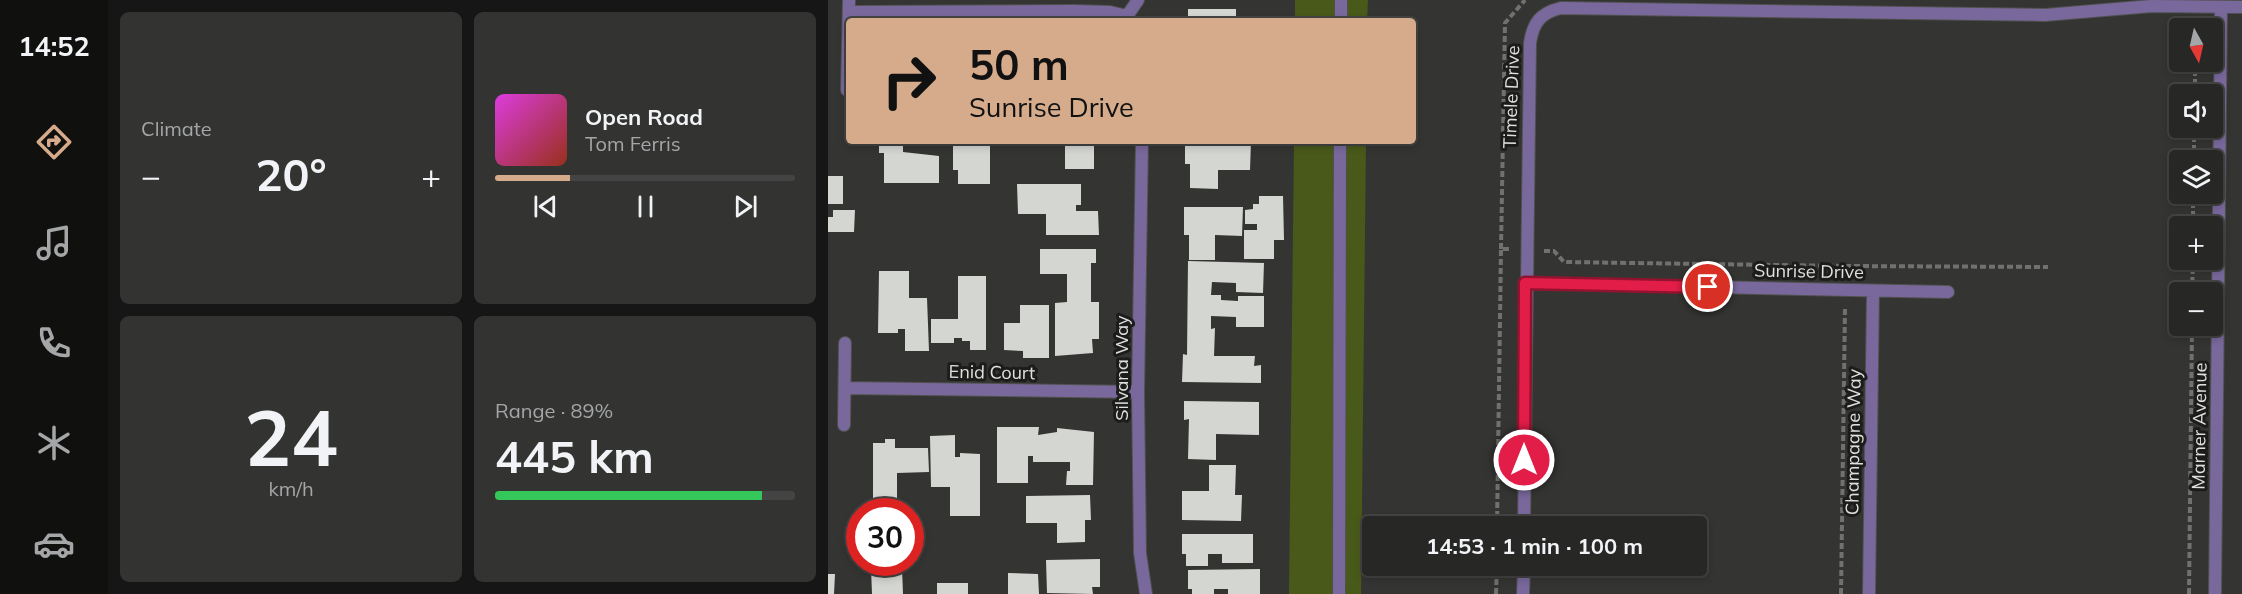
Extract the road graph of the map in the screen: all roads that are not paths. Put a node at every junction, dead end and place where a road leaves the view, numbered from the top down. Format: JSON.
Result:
{"nodes":[{"id":1,"x":1138,"y":0,"type":"edge"},
{"id":2,"x":1341,"y":0,"type":"edge"},
{"id":3,"x":849,"y":6,"type":"edge"},
{"id":4,"x":2221,"y":7,"type":"junction"},
{"id":5,"x":2242,"y":7,"type":"edge"},
{"id":6,"x":1126,"y":18,"type":"edge"},
{"id":7,"x":1129,"y":18,"type":"edge"},
{"id":8,"x":1341,"y":18,"type":"edge"},
{"id":9,"x":1142,"y":144,"type":"edge"},
{"id":10,"x":1340,"y":144,"type":"edge"},
{"id":11,"x":1525,"y":283,"type":"junction"},
{"id":12,"x":1873,"y":291,"type":"junction"},
{"id":13,"x":1948,"y":292,"type":"dead end"},
{"id":14,"x":845,"y":343,"type":"dead end"},
{"id":15,"x":845,"y":388,"type":"junction"},
{"id":16,"x":1138,"y":392,"type":"junction"},
{"id":17,"x":844,"y":425,"type":"dead end"},
{"id":18,"x":1524,"y":516,"type":"edge"},
{"id":19,"x":1524,"y":576,"type":"edge"},
{"id":20,"x":1146,"y":594,"type":"edge"},
{"id":21,"x":1339,"y":594,"type":"edge"},
{"id":22,"x":1523,"y":594,"type":"edge"},
{"id":23,"x":1869,"y":594,"type":"edge"},
{"id":24,"x":2215,"y":594,"type":"edge"}],
"edges":[{"from":1,"to":7,"type":"street"},
{"from":2,"to":8,"type":"street"},
{"from":3,"to":6,"type":"street"},
{"from":4,"to":5,"type":"street","name":"Timele Drive"},
{"from":4,"to":11,"type":"street","name":"Timele Drive"},
{"from":4,"to":24,"type":"street","name":"Marner Avenue"},
{"from":9,"to":16,"type":"street","name":"Silvana Way"},
{"from":10,"to":21,"type":"street"},
{"from":11,"to":12,"type":"street","name":"Sunrise Drive"},
{"from":11,"to":18,"type":"street","name":"Timele Drive"},
{"from":12,"to":13,"type":"street","name":"Sunrise Drive"},
{"from":12,"to":23,"type":"street","name":"Champagne Way"},
{"from":14,"to":15,"type":"street"},
{"from":15,"to":16,"type":"street","name":"Enid Court"},
{"from":15,"to":17,"type":"street"},
{"from":16,"to":20,"type":"street","name":"Silvana Way"},
{"from":19,"to":22,"type":"street"}]}
